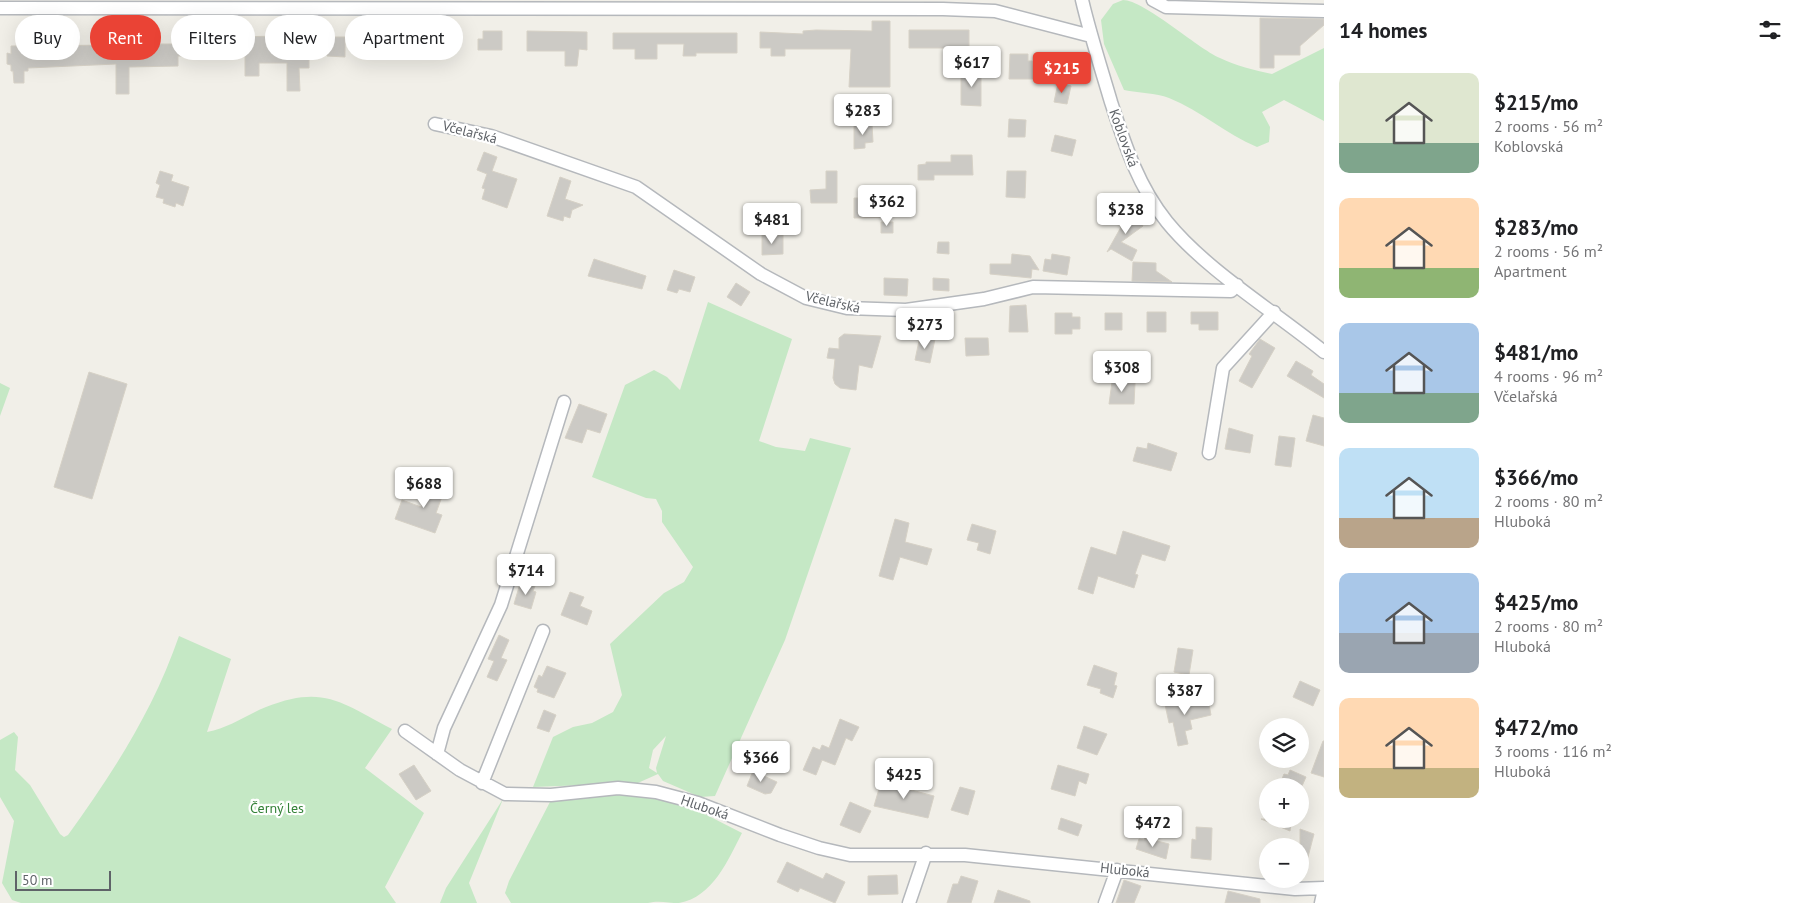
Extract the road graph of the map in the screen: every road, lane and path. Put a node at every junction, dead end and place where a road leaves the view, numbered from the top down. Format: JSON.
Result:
{"nodes":[{"id":1,"x":1082,"y":0,"type":"edge"},
{"id":2,"x":1153,"y":0,"type":"edge"},
{"id":3,"x":938,"y":4,"type":"edge"},
{"id":4,"x":0,"y":8,"type":"edge"},
{"id":5,"x":1324,"y":11,"type":"edge"},
{"id":6,"x":1090,"y":36,"type":"junction"},
{"id":7,"x":436,"y":124,"type":"dead end"},
{"id":8,"x":1237,"y":285,"type":"junction"},
{"id":9,"x":1274,"y":312,"type":"junction"},
{"id":10,"x":1324,"y":352,"type":"edge"},
{"id":11,"x":564,"y":402,"type":"dead end"},
{"id":12,"x":1209,"y":453,"type":"dead end"},
{"id":13,"x":543,"y":631,"type":"dead end"},
{"id":14,"x":406,"y":731,"type":"dead end"},
{"id":15,"x":437,"y":754,"type":"junction"},
{"id":16,"x":482,"y":783,"type":"junction"},
{"id":17,"x":926,"y":853,"type":"junction"},
{"id":18,"x":1117,"y":870,"type":"junction"},
{"id":19,"x":1324,"y":888,"type":"edge"},
{"id":20,"x":909,"y":903,"type":"edge"},
{"id":21,"x":1105,"y":903,"type":"edge"},
{"id":22,"x":1321,"y":903,"type":"edge"}],
"edges":[{"from":1,"to":6,"type":"street","name":"Koblovská"},
{"from":2,"to":5,"type":"street"},
{"from":3,"to":4,"type":"street"},
{"from":3,"to":6,"type":"street"},
{"from":6,"to":8,"type":"street","name":"Koblovská"},
{"from":7,"to":8,"type":"street","name":"Včelařská"},
{"from":8,"to":9,"type":"street","name":"Koblovská"},
{"from":9,"to":10,"type":"street","name":"Koblovská"},
{"from":9,"to":12,"type":"street"},
{"from":11,"to":15,"type":"street"},
{"from":13,"to":16,"type":"street"},
{"from":14,"to":15,"type":"street","name":"Hluboká"},
{"from":15,"to":16,"type":"street","name":"Hluboká"},
{"from":16,"to":17,"type":"street","name":"Hluboká"},
{"from":17,"to":18,"type":"street","name":"Hluboká"},
{"from":17,"to":20,"type":"street"},
{"from":18,"to":19,"type":"street","name":"Hluboká"},
{"from":18,"to":21,"type":"street"},
{"from":19,"to":22,"type":"street"}]}
